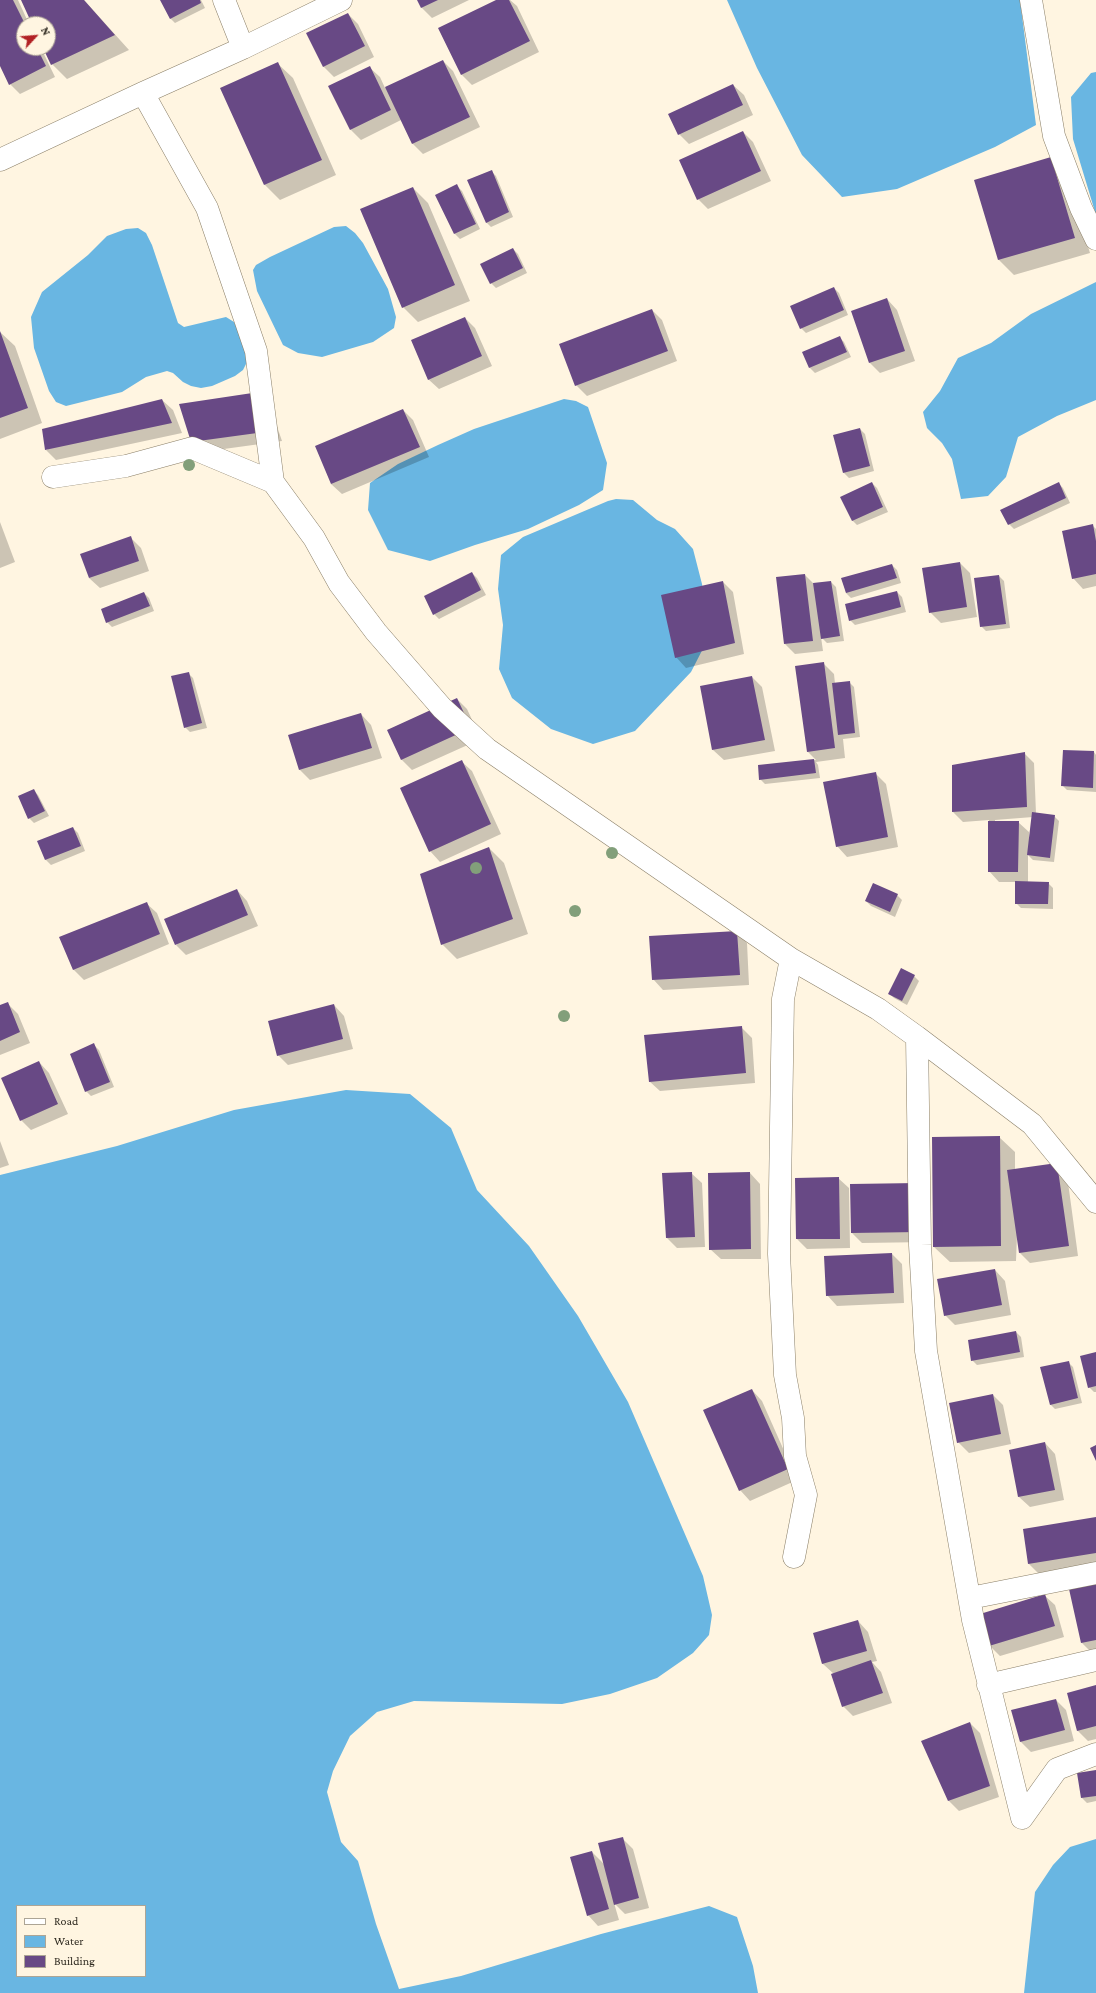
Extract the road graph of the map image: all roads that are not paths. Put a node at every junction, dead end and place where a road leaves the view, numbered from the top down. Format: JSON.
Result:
{"nodes":[{"id":1,"x":224,"y":0,"type":"edge"},
{"id":2,"x":341,"y":0,"type":"edge"},
{"id":3,"x":1031,"y":0,"type":"edge"},
{"id":4,"x":243,"y":48,"type":"junction"},
{"id":5,"x":143,"y":93,"type":"junction"},
{"id":6,"x":0,"y":160,"type":"edge"},
{"id":7,"x":1096,"y":239,"type":"edge"},
{"id":8,"x":53,"y":477,"type":"dead end"},
{"id":9,"x":273,"y":482,"type":"junction"},
{"id":10,"x":791,"y":959,"type":"junction"},
{"id":11,"x":917,"y":1037,"type":"junction"},
{"id":12,"x":1096,"y":1202,"type":"edge"},
{"id":13,"x":794,"y":1557,"type":"dead end"},
{"id":14,"x":1096,"y":1573,"type":"edge"},
{"id":15,"x":970,"y":1598,"type":"junction"},
{"id":16,"x":1096,"y":1660,"type":"edge"},
{"id":17,"x":988,"y":1685,"type":"junction"},
{"id":18,"x":1096,"y":1754,"type":"edge"}],
"edges":[{"from":1,"to":4,"type":"street"},
{"from":2,"to":4,"type":"street"},
{"from":3,"to":7,"type":"street"},
{"from":4,"to":5,"type":"street"},
{"from":5,"to":6,"type":"street"},
{"from":5,"to":9,"type":"street"},
{"from":8,"to":9,"type":"street"},
{"from":9,"to":10,"type":"street"},
{"from":10,"to":11,"type":"street"},
{"from":10,"to":13,"type":"street"},
{"from":11,"to":12,"type":"street"},
{"from":11,"to":15,"type":"street"},
{"from":14,"to":15,"type":"street"},
{"from":15,"to":17,"type":"street"},
{"from":16,"to":17,"type":"street"},
{"from":17,"to":18,"type":"street"}]}
